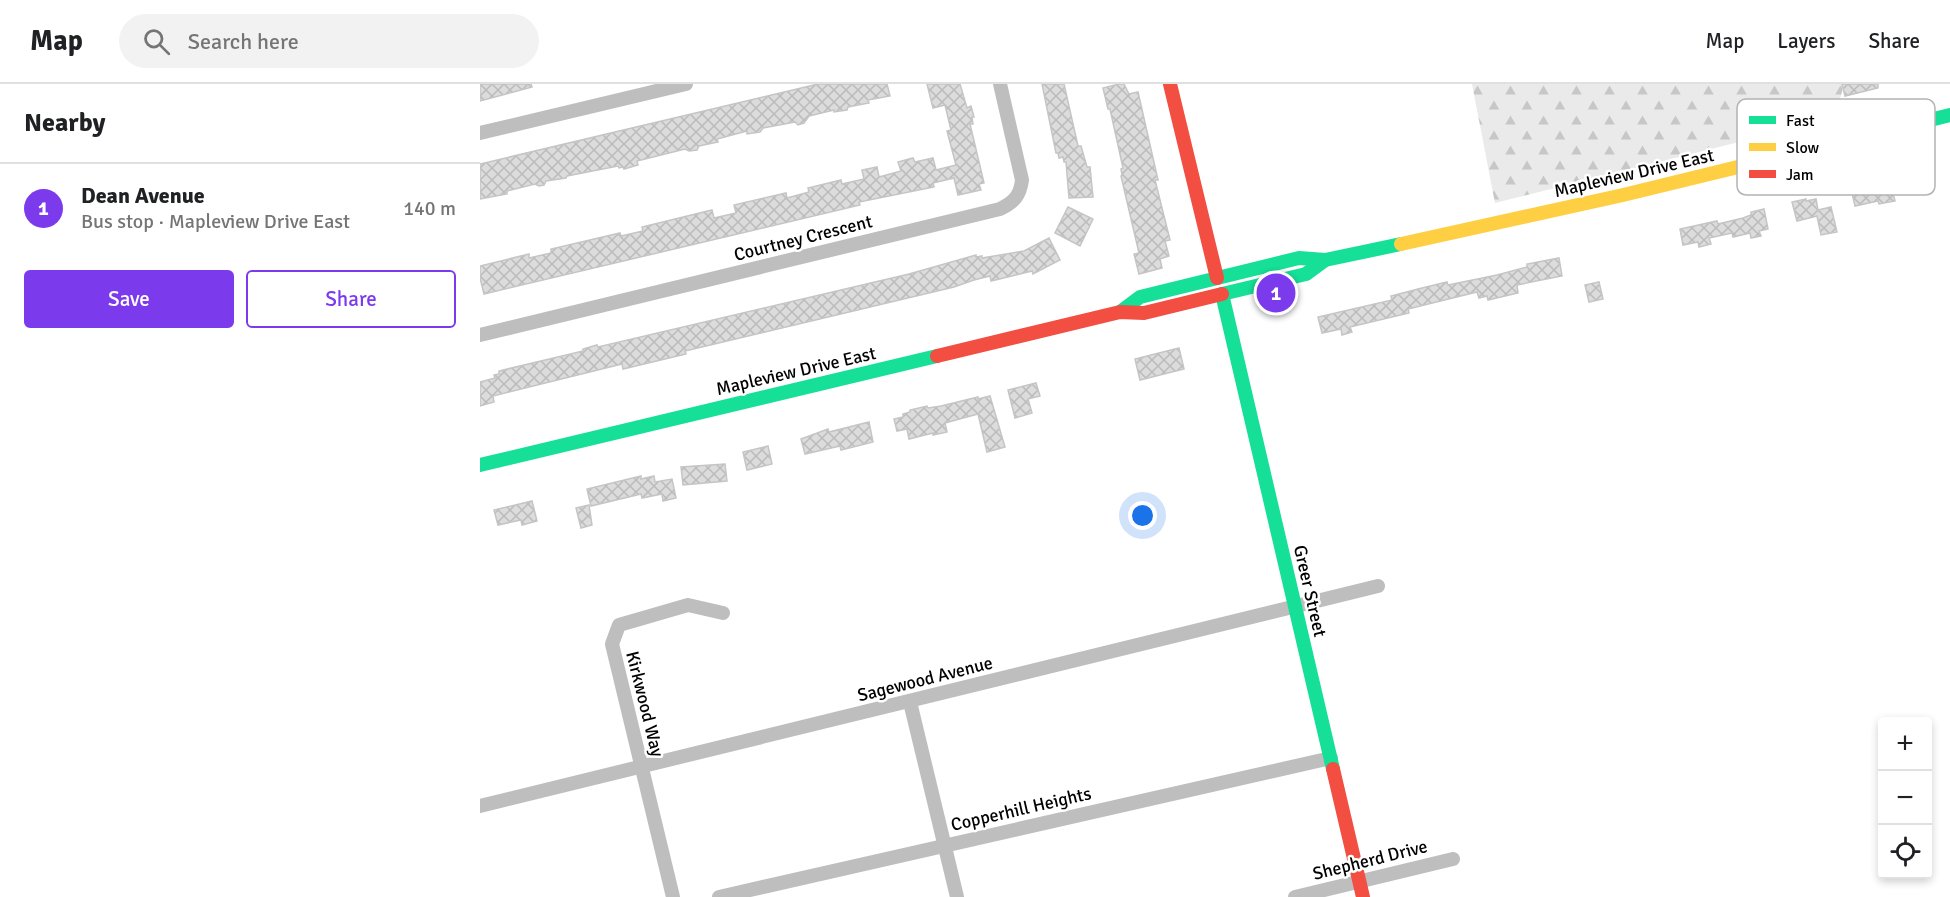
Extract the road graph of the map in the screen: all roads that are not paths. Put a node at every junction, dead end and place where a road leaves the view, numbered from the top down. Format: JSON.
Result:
{"nodes":[{"id":1,"x":686,"y":84,"type":"edge"},
{"id":2,"x":1000,"y":84,"type":"edge"},
{"id":3,"x":1170,"y":84,"type":"edge"},
{"id":4,"x":1950,"y":115,"type":"edge"},
{"id":5,"x":1935,"y":119,"type":"edge"},
{"id":6,"x":480,"y":133,"type":"edge"},
{"id":7,"x":1737,"y":167,"type":"edge"},
{"id":8,"x":1325,"y":260,"type":"junction"},
{"id":9,"x":1217,"y":278,"type":"junction"},
{"id":10,"x":1222,"y":294,"type":"junction"},
{"id":11,"x":1120,"y":312,"type":"junction"},
{"id":12,"x":480,"y":335,"type":"edge"},
{"id":13,"x":480,"y":465,"type":"edge"},
{"id":14,"x":1378,"y":586,"type":"dead end"},
{"id":15,"x":1295,"y":607,"type":"junction"},
{"id":16,"x":723,"y":613,"type":"dead end"},
{"id":17,"x":910,"y":702,"type":"junction"},
{"id":18,"x":1331,"y":758,"type":"junction"},
{"id":19,"x":643,"y":768,"type":"junction"},
{"id":20,"x":480,"y":806,"type":"edge"},
{"id":21,"x":944,"y":845,"type":"junction"},
{"id":22,"x":1453,"y":859,"type":"dead end"},
{"id":23,"x":1360,"y":881,"type":"junction"},
{"id":24,"x":673,"y":897,"type":"edge"},
{"id":25,"x":719,"y":897,"type":"edge"},
{"id":26,"x":957,"y":897,"type":"edge"},
{"id":27,"x":1295,"y":897,"type":"edge"},
{"id":28,"x":1363,"y":897,"type":"edge"}],
"edges":[{"from":1,"to":6,"type":"street"},
{"from":2,"to":12,"type":"street","name":"Courtney Crescent"},
{"from":3,"to":9,"type":"main road"},
{"from":4,"to":5,"type":"main road","name":"Mapleview Drive East"},
{"from":7,"to":8,"type":"main road","name":"Mapleview Drive East"},
{"from":8,"to":9,"type":"main road","name":"Mapleview Drive East"},
{"from":8,"to":10,"type":"main road","name":"Mapleview Drive East"},
{"from":9,"to":11,"type":"main road","name":"Mapleview Drive East"},
{"from":10,"to":11,"type":"main road","name":"Mapleview Drive East"},
{"from":10,"to":15,"type":"main road","name":"Greer Street"},
{"from":11,"to":13,"type":"main road","name":"Mapleview Drive East"},
{"from":14,"to":15,"type":"street","name":"Sagewood Avenue"},
{"from":15,"to":17,"type":"street","name":"Sagewood Avenue"},
{"from":15,"to":18,"type":"main road","name":"Greer Street"},
{"from":16,"to":19,"type":"street","name":"Kirkwood Way"},
{"from":17,"to":19,"type":"street","name":"Sagewood Avenue"},
{"from":17,"to":21,"type":"street"},
{"from":18,"to":21,"type":"street","name":"Copperhill Heights"},
{"from":18,"to":23,"type":"main road","name":"Greer Street"},
{"from":19,"to":20,"type":"street","name":"Sagewood Avenue"},
{"from":19,"to":24,"type":"street","name":"Kirkwood Way"},
{"from":21,"to":25,"type":"street","name":"Copperhill Heights"},
{"from":21,"to":26,"type":"street"},
{"from":22,"to":23,"type":"street","name":"Shepherd Drive"},
{"from":23,"to":27,"type":"street","name":"Shepherd Drive"},
{"from":23,"to":28,"type":"main road","name":"Greer Street"}]}
